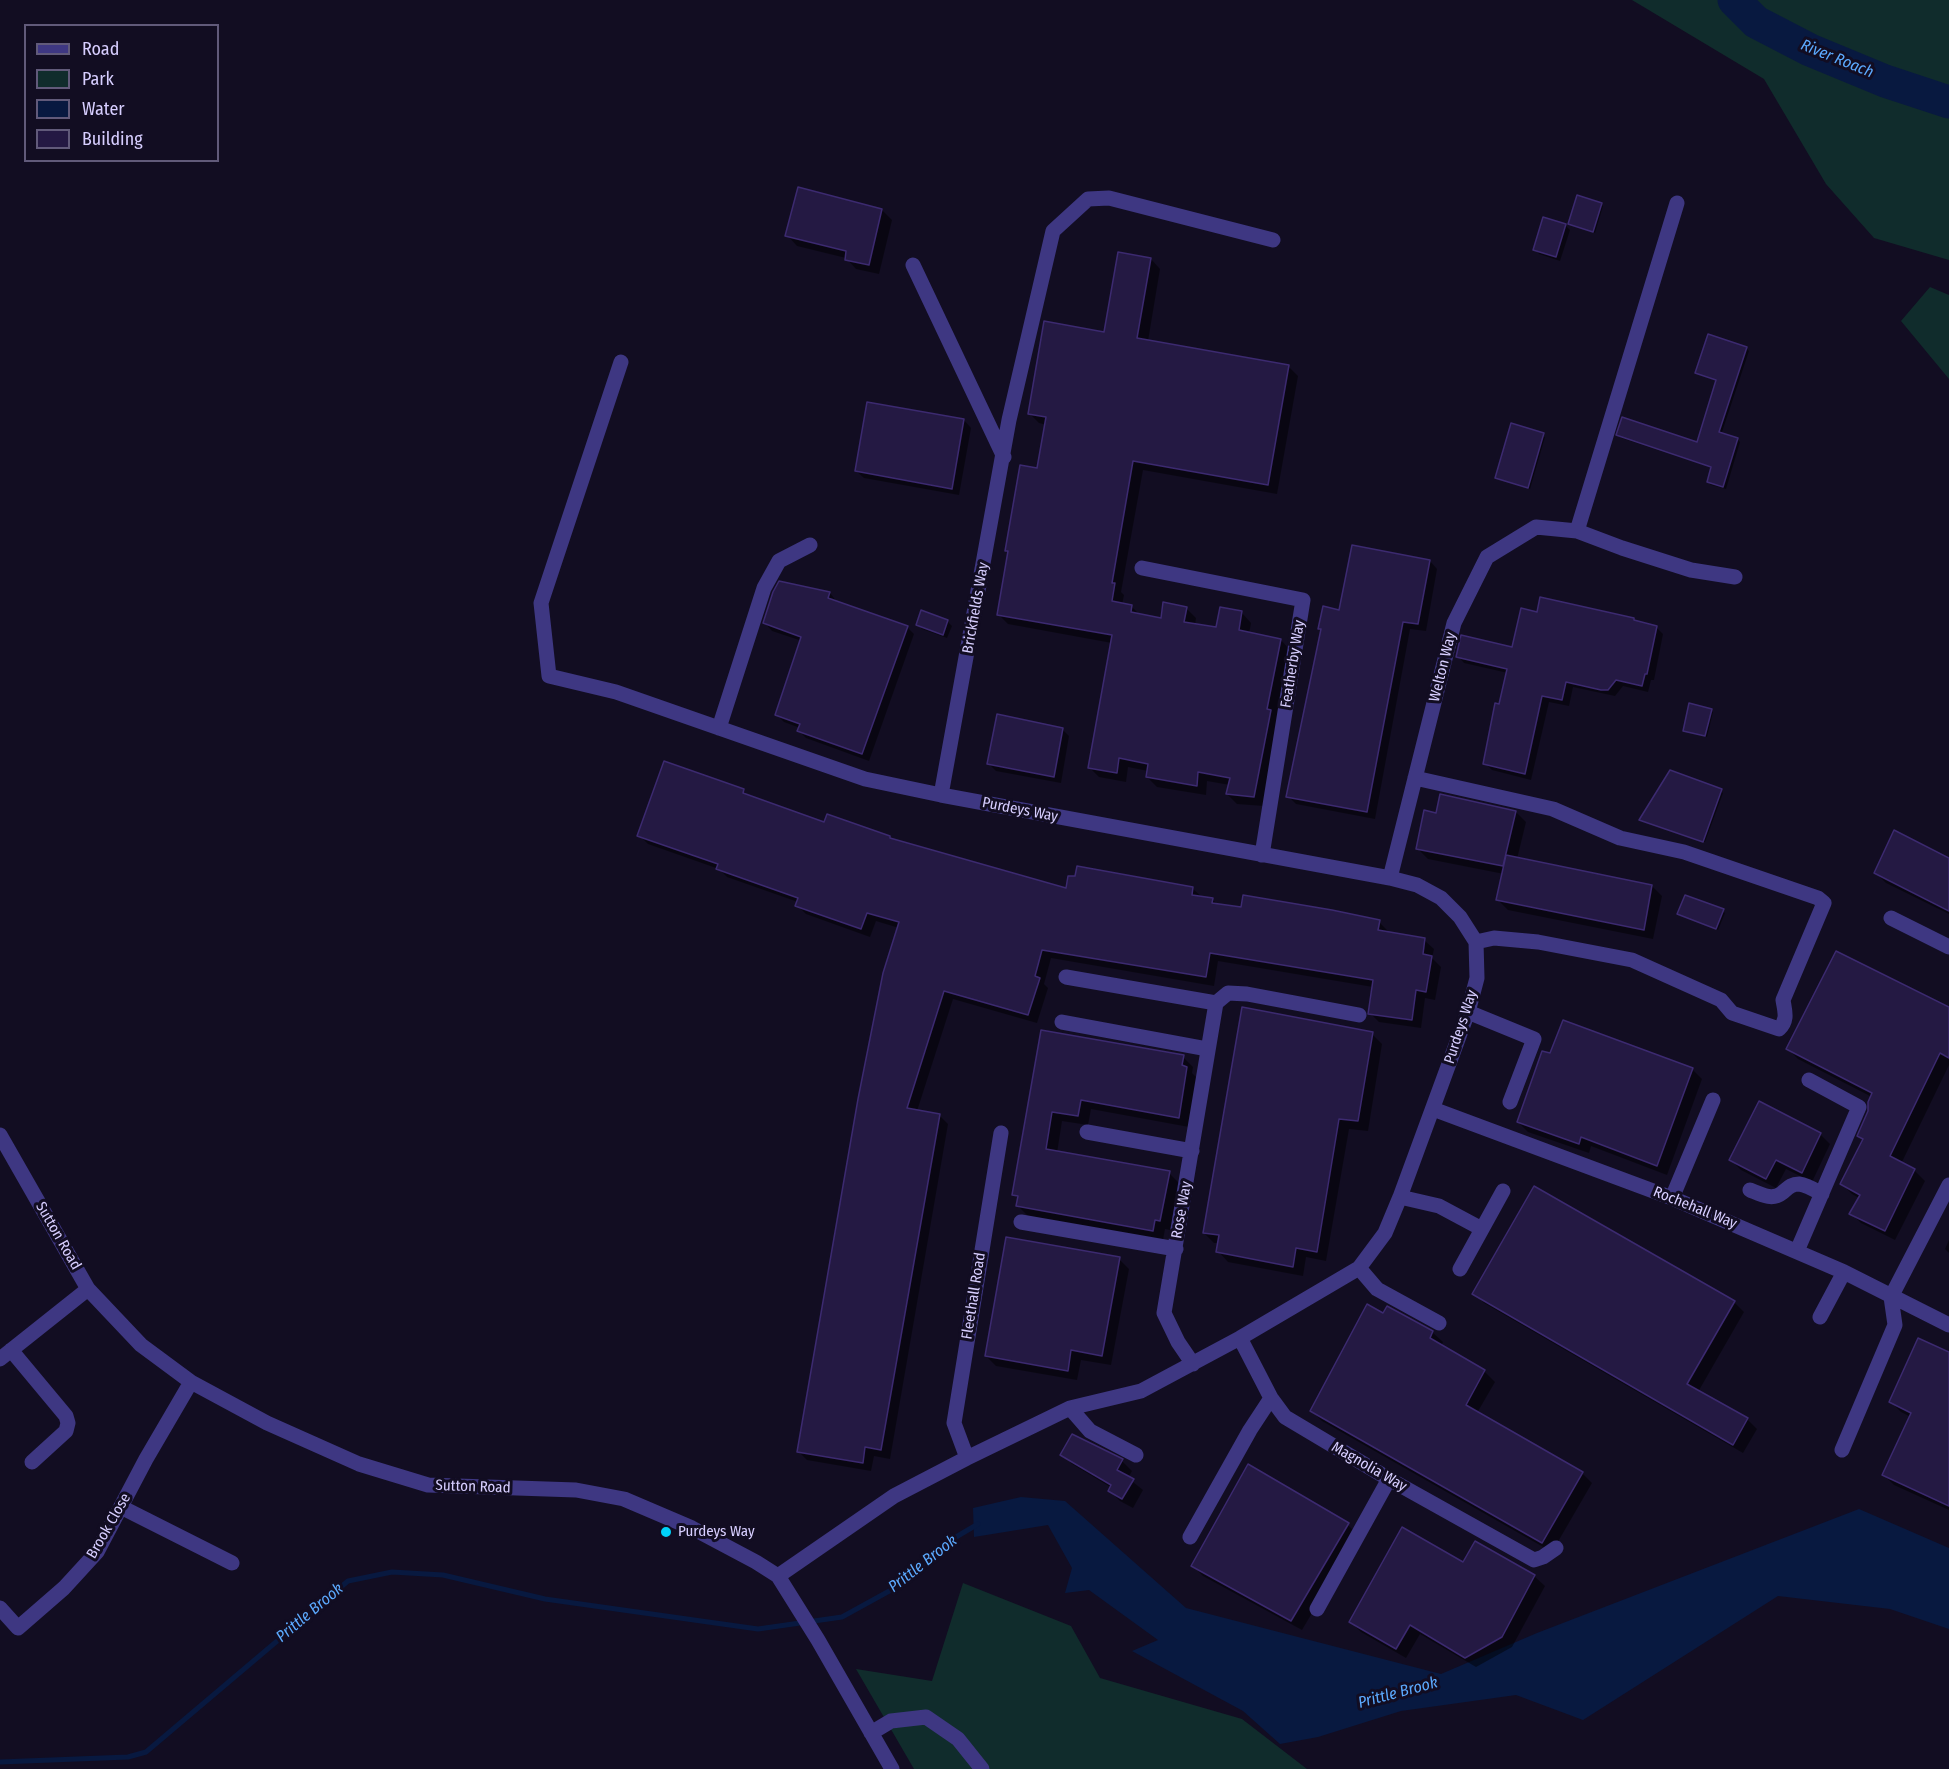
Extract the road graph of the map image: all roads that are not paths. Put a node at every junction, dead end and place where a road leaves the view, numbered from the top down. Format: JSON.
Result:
{"nodes":[{"id":1,"x":1677,"y":202,"type":"dead end"},
{"id":2,"x":1273,"y":240,"type":"dead end"},
{"id":3,"x":913,"y":265,"type":"dead end"},
{"id":4,"x":621,"y":362,"type":"dead end"},
{"id":5,"x":1004,"y":457,"type":"junction"},
{"id":6,"x":1577,"y":531,"type":"junction"},
{"id":7,"x":810,"y":544,"type":"dead end"},
{"id":8,"x":1142,"y":568,"type":"dead end"},
{"id":9,"x":1735,"y":577,"type":"dead end"},
{"id":10,"x":719,"y":728,"type":"junction"},
{"id":11,"x":1415,"y":778,"type":"junction"},
{"id":12,"x":941,"y":795,"type":"junction"},
{"id":13,"x":1262,"y":855,"type":"junction"},
{"id":14,"x":1390,"y":878,"type":"junction"},
{"id":15,"x":1891,"y":918,"type":"dead end"},
{"id":16,"x":1476,"y":942,"type":"junction"},
{"id":17,"x":1949,"y":947,"type":"edge"},
{"id":18,"x":1066,"y":977,"type":"dead end"},
{"id":19,"x":1216,"y":1003,"type":"junction"},
{"id":20,"x":1468,"y":1012,"type":"junction"},
{"id":21,"x":1359,"y":1015,"type":"dead end"},
{"id":22,"x":1062,"y":1022,"type":"dead end"},
{"id":23,"x":1208,"y":1049,"type":"junction"},
{"id":24,"x":1809,"y":1080,"type":"dead end"},
{"id":25,"x":1713,"y":1100,"type":"dead end"},
{"id":26,"x":1510,"y":1102,"type":"dead end"},
{"id":27,"x":1433,"y":1109,"type":"junction"},
{"id":28,"x":1087,"y":1132,"type":"dead end"},
{"id":29,"x":1001,"y":1133,"type":"dead end"},
{"id":30,"x":0,"y":1135,"type":"edge"},
{"id":31,"x":1192,"y":1151,"type":"junction"},
{"id":32,"x":1949,"y":1185,"type":"edge"},
{"id":33,"x":1750,"y":1190,"type":"dead end"},
{"id":34,"x":1503,"y":1191,"type":"dead end"},
{"id":35,"x":1822,"y":1194,"type":"junction"},
{"id":36,"x":1400,"y":1197,"type":"junction"},
{"id":37,"x":1672,"y":1198,"type":"junction"},
{"id":38,"x":1021,"y":1222,"type":"dead end"},
{"id":39,"x":1482,"y":1229,"type":"junction"},
{"id":40,"x":1176,"y":1249,"type":"junction"},
{"id":41,"x":1797,"y":1251,"type":"junction"},
{"id":42,"x":1359,"y":1268,"type":"junction"},
{"id":43,"x":1460,"y":1269,"type":"dead end"},
{"id":44,"x":1844,"y":1272,"type":"junction"},
{"id":45,"x":88,"y":1289,"type":"junction"},
{"id":46,"x":1891,"y":1297,"type":"junction"},
{"id":47,"x":1820,"y":1317,"type":"dead end"},
{"id":48,"x":1439,"y":1323,"type":"dead end"},
{"id":49,"x":1949,"y":1326,"type":"edge"},
{"id":50,"x":1240,"y":1338,"type":"junction"},
{"id":51,"x":6,"y":1354,"type":"edge"},
{"id":52,"x":1193,"y":1364,"type":"junction"},
{"id":53,"x":191,"y":1382,"type":"junction"},
{"id":54,"x":1271,"y":1398,"type":"junction"},
{"id":55,"x":1070,"y":1408,"type":"junction"},
{"id":56,"x":1842,"y":1450,"type":"dead end"},
{"id":57,"x":1136,"y":1455,"type":"dead end"},
{"id":58,"x":967,"y":1458,"type":"junction"},
{"id":59,"x":32,"y":1462,"type":"dead end"},
{"id":60,"x":1389,"y":1479,"type":"junction"},
{"id":61,"x":121,"y":1507,"type":"junction"},
{"id":62,"x":1190,"y":1537,"type":"dead end"},
{"id":63,"x":1556,"y":1548,"type":"dead end"},
{"id":64,"x":232,"y":1563,"type":"dead end"},
{"id":65,"x":778,"y":1576,"type":"junction"},
{"id":66,"x":0,"y":1608,"type":"edge"},
{"id":67,"x":1317,"y":1609,"type":"dead end"},
{"id":68,"x":871,"y":1733,"type":"junction"},
{"id":69,"x":892,"y":1769,"type":"edge"},
{"id":70,"x":982,"y":1769,"type":"edge"}],
"edges":[{"from":1,"to":6,"type":"street"},
{"from":2,"to":5,"type":"street","name":"Brickfields Way"},
{"from":3,"to":5,"type":"street"},
{"from":4,"to":10,"type":"street","name":"Purdeys Way"},
{"from":5,"to":12,"type":"street","name":"Brickfields Way"},
{"from":6,"to":9,"type":"street","name":"Welton Way"},
{"from":6,"to":11,"type":"street","name":"Welton Way"},
{"from":7,"to":10,"type":"street"},
{"from":8,"to":13,"type":"street","name":"Featherby Way"},
{"from":10,"to":12,"type":"street","name":"Purdeys Way"},
{"from":11,"to":14,"type":"street","name":"Welton Way"},
{"from":11,"to":16,"type":"street"},
{"from":12,"to":13,"type":"street","name":"Purdeys Way"},
{"from":13,"to":14,"type":"street","name":"Purdeys Way"},
{"from":14,"to":16,"type":"street","name":"Purdeys Way"},
{"from":15,"to":17,"type":"street"},
{"from":16,"to":20,"type":"street","name":"Purdeys Way"},
{"from":18,"to":19,"type":"street"},
{"from":19,"to":21,"type":"street"},
{"from":19,"to":23,"type":"street","name":"Rose Way"},
{"from":20,"to":26,"type":"street"},
{"from":20,"to":27,"type":"street","name":"Purdeys Way"},
{"from":22,"to":23,"type":"street"},
{"from":23,"to":31,"type":"street","name":"Rose Way"},
{"from":24,"to":35,"type":"street"},
{"from":25,"to":37,"type":"street"},
{"from":27,"to":36,"type":"street","name":"Purdeys Way"},
{"from":27,"to":37,"type":"street","name":"Rochehall Way"},
{"from":28,"to":31,"type":"street"},
{"from":29,"to":58,"type":"street","name":"Fleethall Road"},
{"from":30,"to":45,"type":"street","name":"Sutton Road"},
{"from":31,"to":40,"type":"street","name":"Rose Way"},
{"from":32,"to":46,"type":"street"},
{"from":33,"to":35,"type":"street"},
{"from":34,"to":39,"type":"street"},
{"from":35,"to":41,"type":"street"},
{"from":36,"to":39,"type":"street"},
{"from":36,"to":42,"type":"street","name":"Purdeys Way"},
{"from":37,"to":41,"type":"street","name":"Rochehall Way"},
{"from":38,"to":40,"type":"street"},
{"from":39,"to":43,"type":"street"},
{"from":40,"to":52,"type":"street","name":"Rose Way"},
{"from":41,"to":44,"type":"street","name":"Rochehall Way"},
{"from":42,"to":48,"type":"street"},
{"from":42,"to":50,"type":"street","name":"Purdeys Way"},
{"from":44,"to":46,"type":"street","name":"Rochehall Way"},
{"from":44,"to":47,"type":"street"},
{"from":45,"to":51,"type":"street"},
{"from":45,"to":53,"type":"street","name":"Sutton Road"},
{"from":46,"to":49,"type":"street","name":"Rochehall Way"},
{"from":46,"to":56,"type":"street"},
{"from":50,"to":52,"type":"street","name":"Purdeys Way"},
{"from":50,"to":54,"type":"street","name":"Magnolia Way"},
{"from":51,"to":59,"type":"street"},
{"from":52,"to":55,"type":"street","name":"Purdeys Way"},
{"from":53,"to":61,"type":"street","name":"Brook Close"},
{"from":53,"to":65,"type":"street","name":"Sutton Road"},
{"from":54,"to":60,"type":"street","name":"Magnolia Way"},
{"from":54,"to":62,"type":"street"},
{"from":55,"to":57,"type":"street"},
{"from":55,"to":58,"type":"street","name":"Purdeys Way"},
{"from":58,"to":65,"type":"street","name":"Purdeys Way"},
{"from":60,"to":63,"type":"street","name":"Magnolia Way"},
{"from":60,"to":67,"type":"street"},
{"from":61,"to":64,"type":"street"},
{"from":61,"to":66,"type":"street","name":"Brook Close"},
{"from":65,"to":68,"type":"street","name":"Sutton Road"},
{"from":68,"to":69,"type":"street","name":"Sutton Road"},
{"from":68,"to":70,"type":"street"}]}
